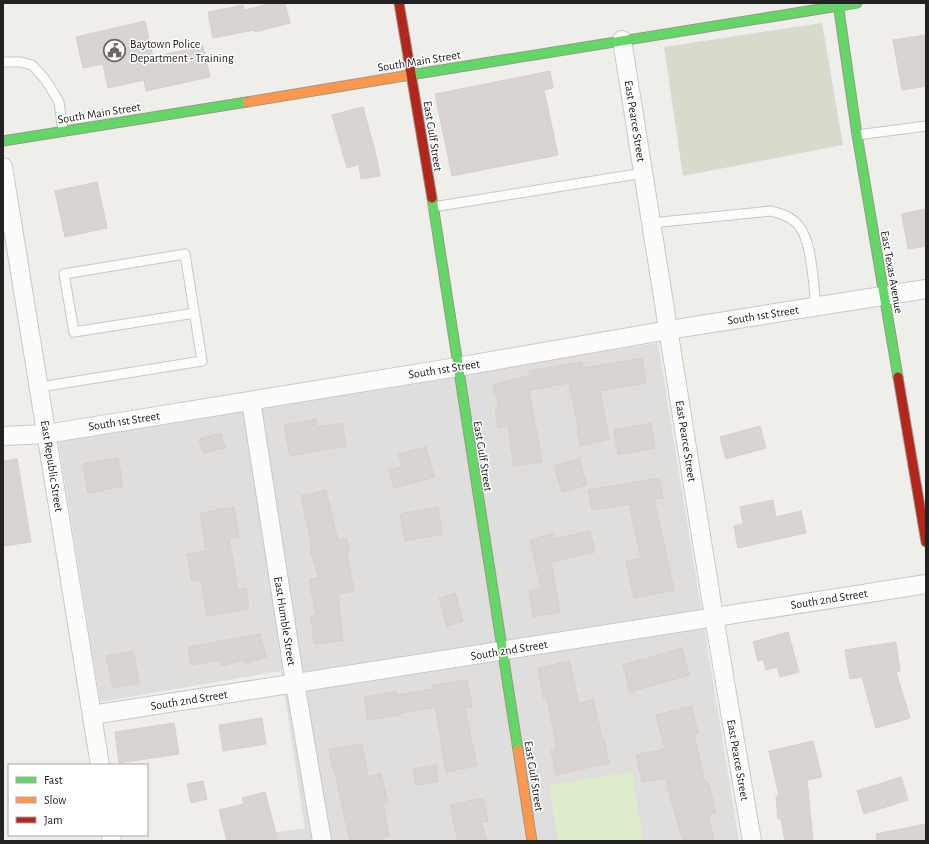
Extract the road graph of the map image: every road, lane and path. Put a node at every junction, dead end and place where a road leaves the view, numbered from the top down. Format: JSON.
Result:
{"nodes":[{"id":1,"x":399,"y":3,"type":"edge"},
{"id":2,"x":857,"y":3,"type":"edge"},
{"id":3,"x":838,"y":4,"type":"edge"},
{"id":4,"x":622,"y":40,"type":"junction"},
{"id":5,"x":3,"y":62,"type":"edge"},
{"id":6,"x":411,"y":75,"type":"junction"},
{"id":7,"x":926,"y":126,"type":"edge"},
{"id":8,"x":63,"y":131,"type":"junction"},
{"id":9,"x":857,"y":135,"type":"junction"},
{"id":10,"x":3,"y":140,"type":"edge"},
{"id":11,"x":3,"y":167,"type":"edge"},
{"id":12,"x":643,"y":173,"type":"junction"},
{"id":13,"x":432,"y":207,"type":"junction"},
{"id":14,"x":651,"y":223,"type":"junction"},
{"id":15,"x":926,"y":290,"type":"edge"},
{"id":16,"x":884,"y":296,"type":"junction"},
{"id":17,"x":816,"y":307,"type":"junction"},
{"id":18,"x":195,"y":313,"type":"junction"},
{"id":19,"x":669,"y":330,"type":"junction"},
{"id":20,"x":457,"y":367,"type":"junction"},
{"id":21,"x":40,"y":387,"type":"junction"},
{"id":22,"x":251,"y":401,"type":"junction"},
{"id":23,"x":46,"y":434,"type":"junction"},
{"id":24,"x":3,"y":436,"type":"edge"},
{"id":25,"x":926,"y":542,"type":"edge"},
{"id":26,"x":926,"y":584,"type":"edge"},
{"id":27,"x":714,"y":617,"type":"junction"},
{"id":28,"x":501,"y":651,"type":"junction"},
{"id":29,"x":295,"y":683,"type":"junction"},
{"id":30,"x":92,"y":715,"type":"junction"},
{"id":31,"x":100,"y":764,"type":"edge"},
{"id":32,"x":322,"y":841,"type":"edge"},
{"id":33,"x":532,"y":841,"type":"edge"},
{"id":34,"x":752,"y":841,"type":"edge"}],
"edges":[{"from":1,"to":6,"type":"main road","name":"East Gulf Street"},
{"from":2,"to":3,"type":"main road","name":"South Main Street"},
{"from":3,"to":4,"type":"main road","name":"South Main Street"},
{"from":3,"to":9,"type":"main road","name":"East Texas Avenue"},
{"from":4,"to":6,"type":"main road","name":"South Main Street"},
{"from":4,"to":12,"type":"street","name":"East Pearce Street"},
{"from":5,"to":8,"type":"lane"},
{"from":6,"to":8,"type":"main road","name":"South Main Street"},
{"from":6,"to":13,"type":"main road","name":"East Gulf Street"},
{"from":7,"to":9,"type":"lane"},
{"from":8,"to":10,"type":"main road","name":"South Main Street"},
{"from":9,"to":16,"type":"main road","name":"East Texas Avenue"},
{"from":11,"to":21,"type":"street","name":"East Republic Street"},
{"from":12,"to":13,"type":"lane"},
{"from":12,"to":14,"type":"street","name":"East Pearce Street"},
{"from":13,"to":20,"type":"main road","name":"East Gulf Street"},
{"from":14,"to":17,"type":"lane"},
{"from":14,"to":19,"type":"street","name":"East Pearce Street"},
{"from":15,"to":16,"type":"street","name":"South 1st Street"},
{"from":16,"to":17,"type":"street","name":"South 1st Street"},
{"from":16,"to":25,"type":"main road","name":"East Texas Avenue"},
{"from":17,"to":19,"type":"street","name":"South 1st Street"},
{"from":18,"to":18,"type":"lane"},
{"from":18,"to":21,"type":"lane"},
{"from":19,"to":20,"type":"street","name":"South 1st Street"},
{"from":19,"to":27,"type":"street","name":"East Pearce Street"},
{"from":20,"to":22,"type":"street","name":"South 1st Street"},
{"from":20,"to":28,"type":"main road","name":"East Gulf Street"},
{"from":21,"to":23,"type":"street","name":"East Republic Street"},
{"from":22,"to":23,"type":"street","name":"South 1st Street"},
{"from":22,"to":29,"type":"street","name":"East Humble Street"},
{"from":23,"to":24,"type":"street","name":"South 1st Street"},
{"from":23,"to":30,"type":"street","name":"East Republic Street"},
{"from":26,"to":27,"type":"street","name":"South 2nd Street"},
{"from":27,"to":28,"type":"street","name":"South 2nd Street"},
{"from":27,"to":34,"type":"street","name":"East Pearce Street"},
{"from":28,"to":29,"type":"street","name":"South 2nd Street"},
{"from":28,"to":33,"type":"main road","name":"East Gulf Street"},
{"from":29,"to":30,"type":"street","name":"South 2nd Street"},
{"from":29,"to":32,"type":"street","name":"East Humble Street"},
{"from":30,"to":31,"type":"street","name":"East Republic Street"}]}
